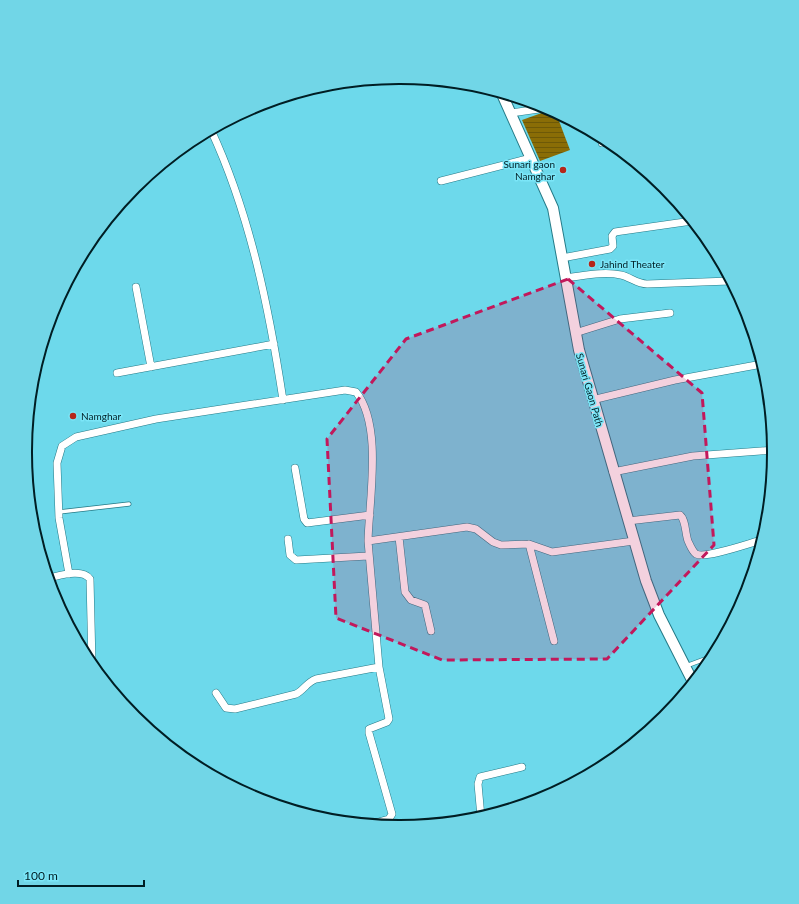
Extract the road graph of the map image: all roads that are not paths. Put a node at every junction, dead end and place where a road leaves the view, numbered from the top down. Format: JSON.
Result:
{"nodes":[{"id":1,"x":505,"y":100,"type":"edge"},
{"id":2,"x":534,"y":110,"type":"edge"},
{"id":3,"x":511,"y":113,"type":"junction"},
{"id":4,"x":213,"y":136,"type":"edge"},
{"id":5,"x":531,"y":158,"type":"junction"},
{"id":6,"x":441,"y":181,"type":"dead end"},
{"id":7,"x":686,"y":222,"type":"edge"},
{"id":8,"x":562,"y":258,"type":"junction"},
{"id":9,"x":565,"y":278,"type":"junction"},
{"id":10,"x":725,"y":281,"type":"edge"},
{"id":11,"x":136,"y":287,"type":"dead end"},
{"id":12,"x":670,"y":313,"type":"dead end"},
{"id":13,"x":575,"y":333,"type":"junction"},
{"id":14,"x":274,"y":344,"type":"junction"},
{"id":15,"x":756,"y":365,"type":"edge"},
{"id":16,"x":151,"y":367,"type":"junction"},
{"id":17,"x":117,"y":373,"type":"dead end"},
{"id":18,"x":283,"y":400,"type":"junction"},
{"id":19,"x":592,"y":400,"type":"junction"},
{"id":20,"x":767,"y":451,"type":"edge"},
{"id":21,"x":295,"y":468,"type":"dead end"},
{"id":22,"x":613,"y":472,"type":"junction"},
{"id":23,"x":129,"y":504,"type":"dead end"},
{"id":24,"x":59,"y":512,"type":"junction"},
{"id":25,"x":370,"y":515,"type":"junction"},
{"id":26,"x":628,"y":522,"type":"junction"},
{"id":27,"x":399,"y":537,"type":"junction"},
{"id":28,"x":288,"y":540,"type":"dead end"},
{"id":29,"x":368,"y":541,"type":"junction"},
{"id":30,"x":634,"y":541,"type":"junction"},
{"id":31,"x":755,"y":542,"type":"edge"},
{"id":32,"x":529,"y":544,"type":"junction"},
{"id":33,"x":368,"y":556,"type":"junction"},
{"id":34,"x":69,"y":574,"type":"junction"},
{"id":35,"x":54,"y":577,"type":"edge"},
{"id":36,"x":431,"y":631,"type":"dead end"},
{"id":37,"x":554,"y":641,"type":"dead end"},
{"id":38,"x":92,"y":653,"type":"edge"},
{"id":39,"x":702,"y":660,"type":"edge"},
{"id":40,"x":685,"y":666,"type":"junction"},
{"id":41,"x":379,"y":667,"type":"junction"},
{"id":42,"x":690,"y":677,"type":"edge"},
{"id":43,"x":216,"y":693,"type":"dead end"},
{"id":44,"x":522,"y":767,"type":"dead end"},
{"id":45,"x":480,"y":810,"type":"edge"},
{"id":46,"x":389,"y":820,"type":"edge"}],
"edges":[{"from":1,"to":3,"type":"street","name":"Sunari Gaon Path"},
{"from":2,"to":3,"type":"street"},
{"from":3,"to":5,"type":"street","name":"Sunari Gaon Path"},
{"from":4,"to":14,"type":"street"},
{"from":5,"to":6,"type":"street"},
{"from":5,"to":8,"type":"street","name":"Sunari Gaon Path"},
{"from":7,"to":8,"type":"street"},
{"from":8,"to":9,"type":"street","name":"Sunari Gaon Path"},
{"from":9,"to":10,"type":"street"},
{"from":9,"to":13,"type":"street","name":"Sunari Gaon Path"},
{"from":11,"to":16,"type":"street"},
{"from":12,"to":13,"type":"street"},
{"from":13,"to":19,"type":"street","name":"Sunari Gaon Path"},
{"from":14,"to":16,"type":"street"},
{"from":14,"to":18,"type":"street"},
{"from":15,"to":19,"type":"street"},
{"from":16,"to":17,"type":"street"},
{"from":18,"to":24,"type":"street"},
{"from":18,"to":25,"type":"street"},
{"from":19,"to":22,"type":"street","name":"Sunari Gaon Path"},
{"from":20,"to":22,"type":"street"},
{"from":21,"to":25,"type":"street"},
{"from":22,"to":26,"type":"street","name":"Sunari Gaon Path"},
{"from":23,"to":24,"type":"lane"},
{"from":24,"to":34,"type":"street"},
{"from":25,"to":29,"type":"street"},
{"from":26,"to":30,"type":"street","name":"Sunari Gaon Path"},
{"from":26,"to":31,"type":"street"},
{"from":27,"to":29,"type":"street"},
{"from":27,"to":32,"type":"street"},
{"from":27,"to":36,"type":"street"},
{"from":28,"to":33,"type":"street"},
{"from":29,"to":33,"type":"street"},
{"from":30,"to":32,"type":"street"},
{"from":30,"to":40,"type":"street","name":"Sunari Gaon Path"},
{"from":32,"to":37,"type":"street"},
{"from":33,"to":41,"type":"street"},
{"from":34,"to":35,"type":"street"},
{"from":34,"to":38,"type":"street"},
{"from":39,"to":40,"type":"lane"},
{"from":40,"to":42,"type":"street","name":"Sunari Gaon Path"},
{"from":41,"to":43,"type":"street"},
{"from":41,"to":46,"type":"street"},
{"from":44,"to":45,"type":"street"}]}
